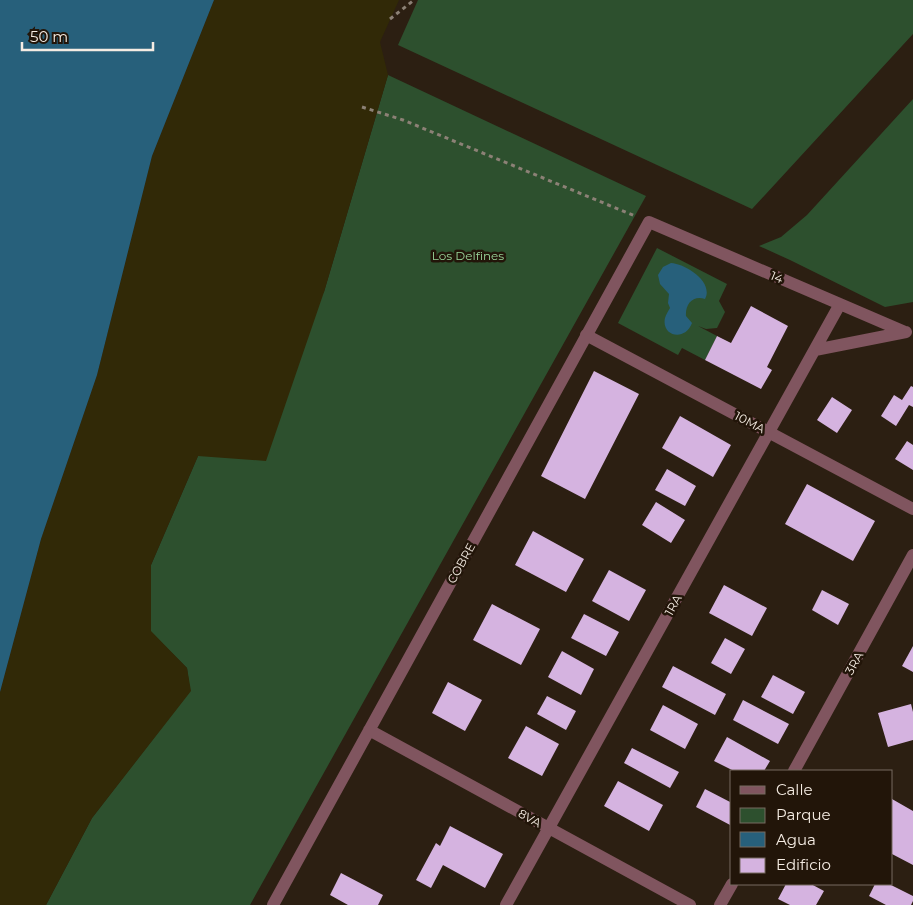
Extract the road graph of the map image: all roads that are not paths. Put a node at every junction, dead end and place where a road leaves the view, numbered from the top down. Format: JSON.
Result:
{"nodes":[{"id":1,"x":649,"y":222,"type":"joint"},
{"id":2,"x":840,"y":304,"type":"junction"},
{"id":3,"x":909,"y":332,"type":"edge"},
{"id":4,"x":586,"y":335,"type":"junction"},
{"id":5,"x":814,"y":350,"type":"junction"},
{"id":6,"x":769,"y":432,"type":"junction"},
{"id":7,"x":913,"y":509,"type":"edge"},
{"id":8,"x":913,"y":556,"type":"edge"},
{"id":9,"x":369,"y":730,"type":"junction"},
{"id":10,"x":795,"y":770,"type":"edge"},
{"id":11,"x":549,"y":828,"type":"junction"},
{"id":12,"x":731,"y":885,"type":"edge"},
{"id":13,"x":273,"y":905,"type":"edge"},
{"id":14,"x":506,"y":905,"type":"edge"},
{"id":15,"x":690,"y":905,"type":"edge"},
{"id":16,"x":720,"y":905,"type":"edge"}],
"edges":[{"from":1,"to":2,"type":"street","name":"14"},
{"from":1,"to":4,"type":"street","name":"COBRE"},
{"from":2,"to":3,"type":"street","name":"14"},
{"from":2,"to":5,"type":"street","name":"1RA"},
{"from":3,"to":5,"type":"street","name":"14"},
{"from":4,"to":6,"type":"street","name":"10MA"},
{"from":4,"to":9,"type":"street","name":"COBRE"},
{"from":5,"to":6,"type":"street","name":"1RA"},
{"from":6,"to":7,"type":"street","name":"10MA"},
{"from":6,"to":11,"type":"street","name":"1RA"},
{"from":8,"to":10,"type":"street","name":"3RA"},
{"from":9,"to":11,"type":"street","name":"8VA"},
{"from":9,"to":13,"type":"street","name":"COBRE"},
{"from":11,"to":14,"type":"street","name":"1RA"},
{"from":11,"to":15,"type":"street","name":"8VA"},
{"from":12,"to":16,"type":"street"}]}
